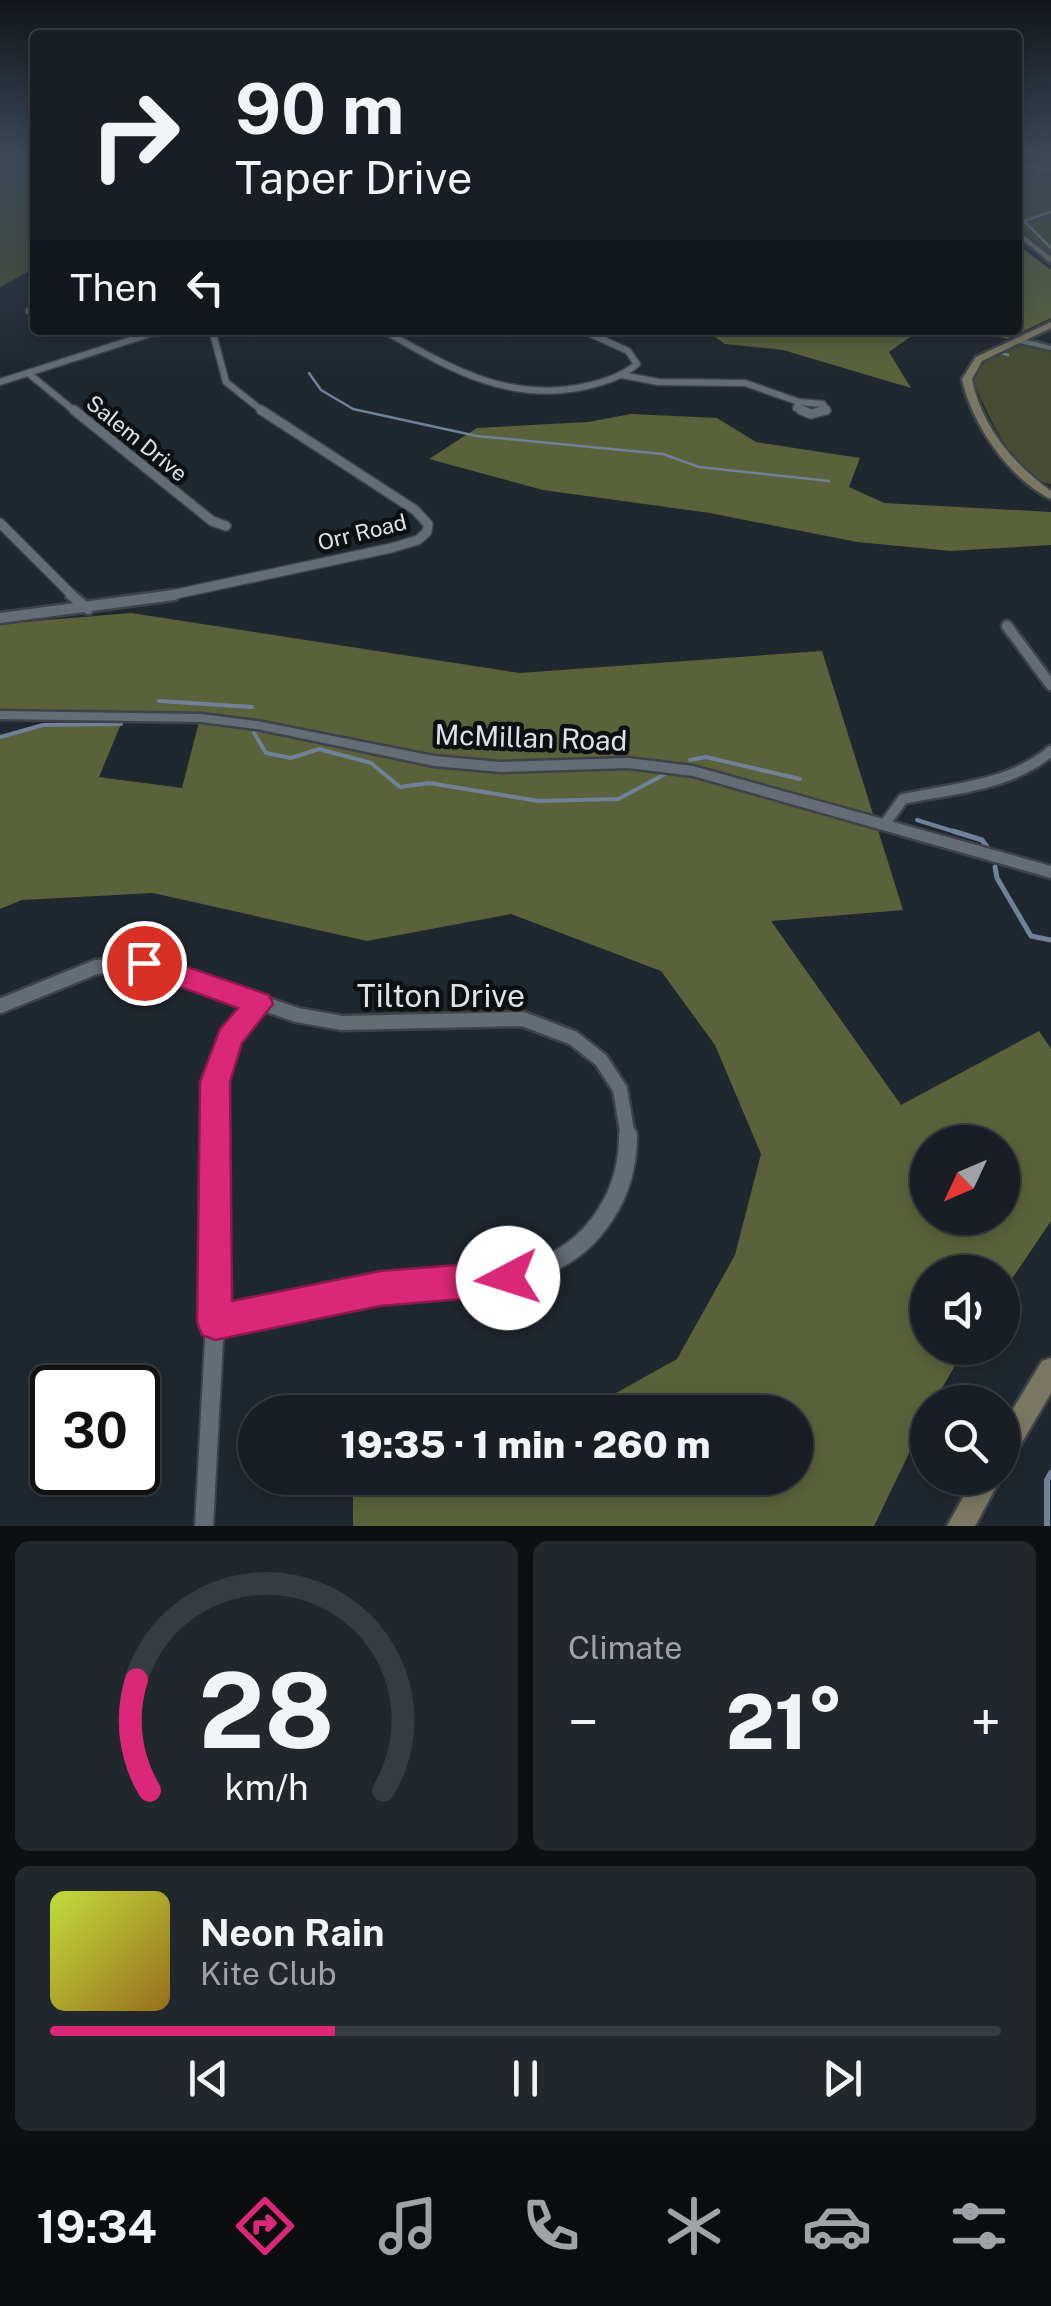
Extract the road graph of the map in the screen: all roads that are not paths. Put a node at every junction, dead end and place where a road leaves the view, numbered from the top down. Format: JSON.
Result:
{"nodes":[{"id":1,"x":1022,"y":236,"type":"edge"},
{"id":2,"x":1051,"y":261,"type":"edge"},
{"id":3,"x":1051,"y":326,"type":"edge"},
{"id":4,"x":146,"y":335,"type":"edge"},
{"id":5,"x":213,"y":335,"type":"edge"},
{"id":6,"x":393,"y":335,"type":"edge"},
{"id":7,"x":593,"y":335,"type":"edge"},
{"id":8,"x":1018,"y":340,"type":"junction"},
{"id":9,"x":1051,"y":348,"type":"edge"},
{"id":10,"x":28,"y":373,"type":"junction"},
{"id":11,"x":622,"y":375,"type":"junction"},
{"id":12,"x":0,"y":382,"type":"edge"},
{"id":13,"x":799,"y":402,"type":"dead end"},
{"id":14,"x":1051,"y":496,"type":"edge"},
{"id":15,"x":0,"y":522,"type":"edge"},
{"id":16,"x":226,"y":526,"type":"dead end"},
{"id":17,"x":88,"y":609,"type":"junction"},
{"id":18,"x":0,"y":618,"type":"edge"},
{"id":19,"x":1006,"y":626,"type":"dead end"},
{"id":20,"x":1051,"y":686,"type":"edge"},
{"id":21,"x":0,"y":715,"type":"edge"},
{"id":22,"x":1051,"y":750,"type":"edge"},
{"id":23,"x":884,"y":824,"type":"junction"},
{"id":24,"x":1051,"y":872,"type":"edge"},
{"id":25,"x":259,"y":1004,"type":"junction"},
{"id":26,"x":0,"y":1006,"type":"edge"},
{"id":27,"x":215,"y":1322,"type":"junction"},
{"id":28,"x":1051,"y":1370,"type":"edge"},
{"id":29,"x":1020,"y":1422,"type":"edge"},
{"id":30,"x":978,"y":1495,"type":"edge"},
{"id":31,"x":204,"y":1526,"type":"edge"},
{"id":32,"x":960,"y":1526,"type":"edge"}],
"edges":[{"from":1,"to":2,"type":"main road"},
{"from":3,"to":8,"type":"main road"},
{"from":4,"to":10,"type":"street"},
{"from":5,"to":17,"type":"street","name":"Orr Road"},
{"from":6,"to":11,"type":"street"},
{"from":7,"to":11,"type":"street"},
{"from":8,"to":9,"type":"street"},
{"from":8,"to":14,"type":"main road"},
{"from":10,"to":12,"type":"street"},
{"from":10,"to":16,"type":"street","name":"Salem Drive"},
{"from":11,"to":13,"type":"street"},
{"from":15,"to":17,"type":"street"},
{"from":17,"to":18,"type":"street","name":"Orr Road"},
{"from":19,"to":20,"type":"street"},
{"from":21,"to":23,"type":"street","name":"McMillan Road"},
{"from":22,"to":23,"type":"street"},
{"from":23,"to":24,"type":"street","name":"McMillan Road"},
{"from":25,"to":26,"type":"street","name":"Tilton Drive"},
{"from":25,"to":27,"type":"street"},
{"from":25,"to":27,"type":"street","name":"Tilton Drive"},
{"from":27,"to":31,"type":"street"},
{"from":28,"to":29,"type":"main road"},
{"from":30,"to":32,"type":"main road"}]}
